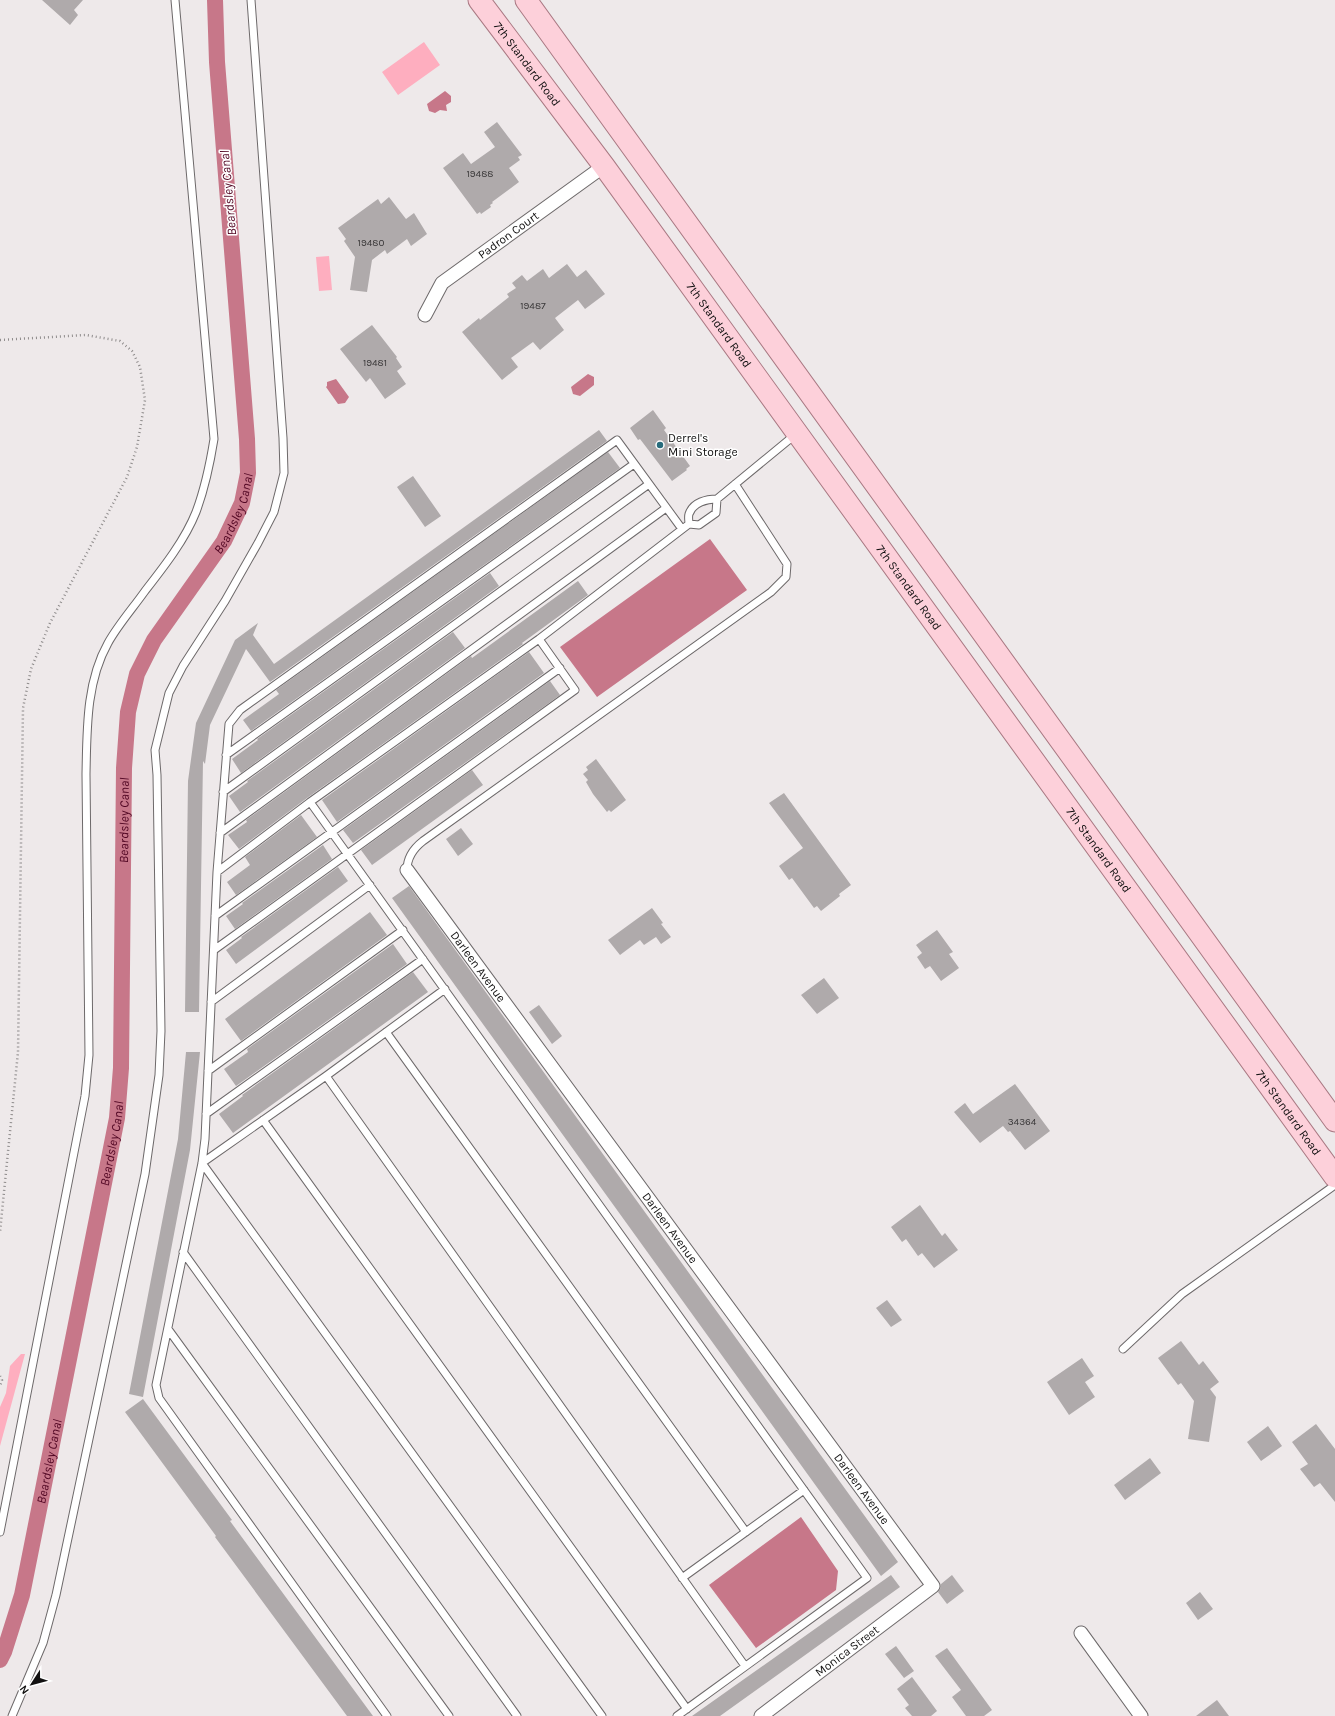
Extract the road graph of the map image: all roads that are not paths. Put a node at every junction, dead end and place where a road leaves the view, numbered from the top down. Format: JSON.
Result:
{"nodes":[{"id":1,"x":175,"y":0,"type":"edge"},
{"id":2,"x":251,"y":0,"type":"edge"},
{"id":3,"x":479,"y":0,"type":"edge"},
{"id":4,"x":526,"y":0,"type":"edge"},
{"id":5,"x":604,"y":166,"type":"junction"},
{"id":6,"x":425,"y":315,"type":"dead end"},
{"id":7,"x":796,"y":434,"type":"junction"},
{"id":8,"x":634,"y":464,"type":"junction"},
{"id":9,"x":649,"y":484,"type":"junction"},
{"id":10,"x":735,"y":484,"type":"junction"},
{"id":11,"x":717,"y":499,"type":"junction"},
{"id":12,"x":666,"y":508,"type":"junction"},
{"id":13,"x":689,"y":524,"type":"junction"},
{"id":14,"x":682,"y":529,"type":"junction"},
{"id":15,"x":539,"y":640,"type":"junction"},
{"id":16,"x":560,"y":668,"type":"junction"},
{"id":17,"x":226,"y":755,"type":"junction"},
{"id":18,"x":223,"y":792,"type":"junction"},
{"id":19,"x":310,"y":802,"type":"junction"},
{"id":20,"x":332,"y":832,"type":"junction"},
{"id":21,"x":220,"y":833,"type":"junction"},
{"id":22,"x":348,"y":854,"type":"junction"},
{"id":23,"x":407,"y":870,"type":"joint"},
{"id":24,"x":217,"y":872,"type":"junction"},
{"id":25,"x":370,"y":885,"type":"junction"},
{"id":26,"x":215,"y":916,"type":"junction"},
{"id":27,"x":403,"y":930,"type":"junction"},
{"id":28,"x":214,"y":950,"type":"junction"},
{"id":29,"x":423,"y":959,"type":"junction"},
{"id":30,"x":444,"y":989,"type":"junction"},
{"id":31,"x":211,"y":1002,"type":"junction"},
{"id":32,"x":386,"y":1032,"type":"junction"},
{"id":33,"x":208,"y":1071,"type":"junction"},
{"id":34,"x":326,"y":1076,"type":"junction"},
{"id":35,"x":206,"y":1114,"type":"junction"},
{"id":36,"x":264,"y":1120,"type":"junction"},
{"id":37,"x":1335,"y":1121,"type":"edge"},
{"id":38,"x":202,"y":1163,"type":"junction"},
{"id":39,"x":1335,"y":1177,"type":"edge"},
{"id":40,"x":1335,"y":1185,"type":"edge"},
{"id":41,"x":183,"y":1252,"type":"junction"},
{"id":42,"x":168,"y":1329,"type":"junction"},
{"id":43,"x":1123,"y":1349,"type":"dead end"},
{"id":44,"x":804,"y":1490,"type":"junction"},
{"id":45,"x":0,"y":1532,"type":"edge"},
{"id":46,"x":746,"y":1532,"type":"junction"},
{"id":47,"x":682,"y":1578,"type":"junction"},
{"id":48,"x":933,"y":1586,"type":"joint"},
{"id":49,"x":1081,"y":1633,"type":"dead end"},
{"id":50,"x":745,"y":1666,"type":"junction"},
{"id":51,"x":687,"y":1709,"type":"junction"},
{"id":52,"x":12,"y":1716,"type":"edge"},
{"id":53,"x":387,"y":1716,"type":"edge"},
{"id":54,"x":449,"y":1716,"type":"edge"},
{"id":55,"x":517,"y":1716,"type":"edge"},
{"id":56,"x":602,"y":1716,"type":"edge"},
{"id":57,"x":677,"y":1716,"type":"edge"},
{"id":58,"x":761,"y":1716,"type":"edge"},
{"id":59,"x":1141,"y":1716,"type":"edge"}],
"edges":[{"from":1,"to":45,"type":"lane"},
{"from":2,"to":52,"type":"lane"},
{"from":3,"to":5,"type":"main road","name":"7th Standard Road"},
{"from":4,"to":37,"type":"main road"},
{"from":5,"to":6,"type":"street","name":"Padron Court"},
{"from":5,"to":7,"type":"main road","name":"7th Standard Road"},
{"from":7,"to":10,"type":"lane"},
{"from":7,"to":39,"type":"main road","name":"7th Standard Road"},
{"from":8,"to":9,"type":"lane"},
{"from":8,"to":17,"type":"lane"},
{"from":8,"to":17,"type":"lane"},
{"from":9,"to":12,"type":"lane"},
{"from":9,"to":18,"type":"lane"},
{"from":10,"to":11,"type":"lane"},
{"from":10,"to":23,"type":"lane"},
{"from":11,"to":13,"type":"lane"},
{"from":11,"to":13,"type":"lane"},
{"from":12,"to":14,"type":"lane"},
{"from":12,"to":21,"type":"lane"},
{"from":13,"to":14,"type":"lane"},
{"from":14,"to":15,"type":"lane"},
{"from":15,"to":16,"type":"lane"},
{"from":15,"to":19,"type":"lane"},
{"from":16,"to":20,"type":"lane"},
{"from":16,"to":22,"type":"lane"},
{"from":17,"to":18,"type":"lane"},
{"from":18,"to":21,"type":"lane"},
{"from":19,"to":20,"type":"lane"},
{"from":19,"to":24,"type":"lane"},
{"from":20,"to":22,"type":"lane"},
{"from":20,"to":26,"type":"lane"},
{"from":21,"to":24,"type":"lane"},
{"from":22,"to":25,"type":"lane"},
{"from":22,"to":28,"type":"lane"},
{"from":23,"to":48,"type":"street","name":"Darleen Avenue"},
{"from":24,"to":26,"type":"lane"},
{"from":25,"to":27,"type":"lane"},
{"from":25,"to":31,"type":"lane"},
{"from":26,"to":28,"type":"lane"},
{"from":27,"to":29,"type":"lane"},
{"from":27,"to":33,"type":"lane"},
{"from":28,"to":31,"type":"lane"},
{"from":29,"to":30,"type":"lane"},
{"from":29,"to":35,"type":"lane"},
{"from":30,"to":32,"type":"lane"},
{"from":30,"to":44,"type":"lane"},
{"from":31,"to":33,"type":"lane"},
{"from":32,"to":34,"type":"lane"},
{"from":32,"to":46,"type":"lane"},
{"from":33,"to":35,"type":"lane"},
{"from":34,"to":36,"type":"lane"},
{"from":34,"to":47,"type":"lane"},
{"from":35,"to":38,"type":"lane"},
{"from":36,"to":38,"type":"lane"},
{"from":36,"to":51,"type":"lane"},
{"from":38,"to":41,"type":"lane"},
{"from":38,"to":56,"type":"lane"},
{"from":40,"to":43,"type":"lane"},
{"from":41,"to":42,"type":"lane"},
{"from":41,"to":55,"type":"lane"},
{"from":42,"to":53,"type":"lane"},
{"from":42,"to":54,"type":"lane"},
{"from":44,"to":46,"type":"lane"},
{"from":44,"to":50,"type":"lane"},
{"from":46,"to":47,"type":"lane"},
{"from":47,"to":50,"type":"lane"},
{"from":48,"to":58,"type":"street","name":"Monica Street"},
{"from":49,"to":59,"type":"street"},
{"from":50,"to":51,"type":"lane"},
{"from":51,"to":57,"type":"lane"}]}
